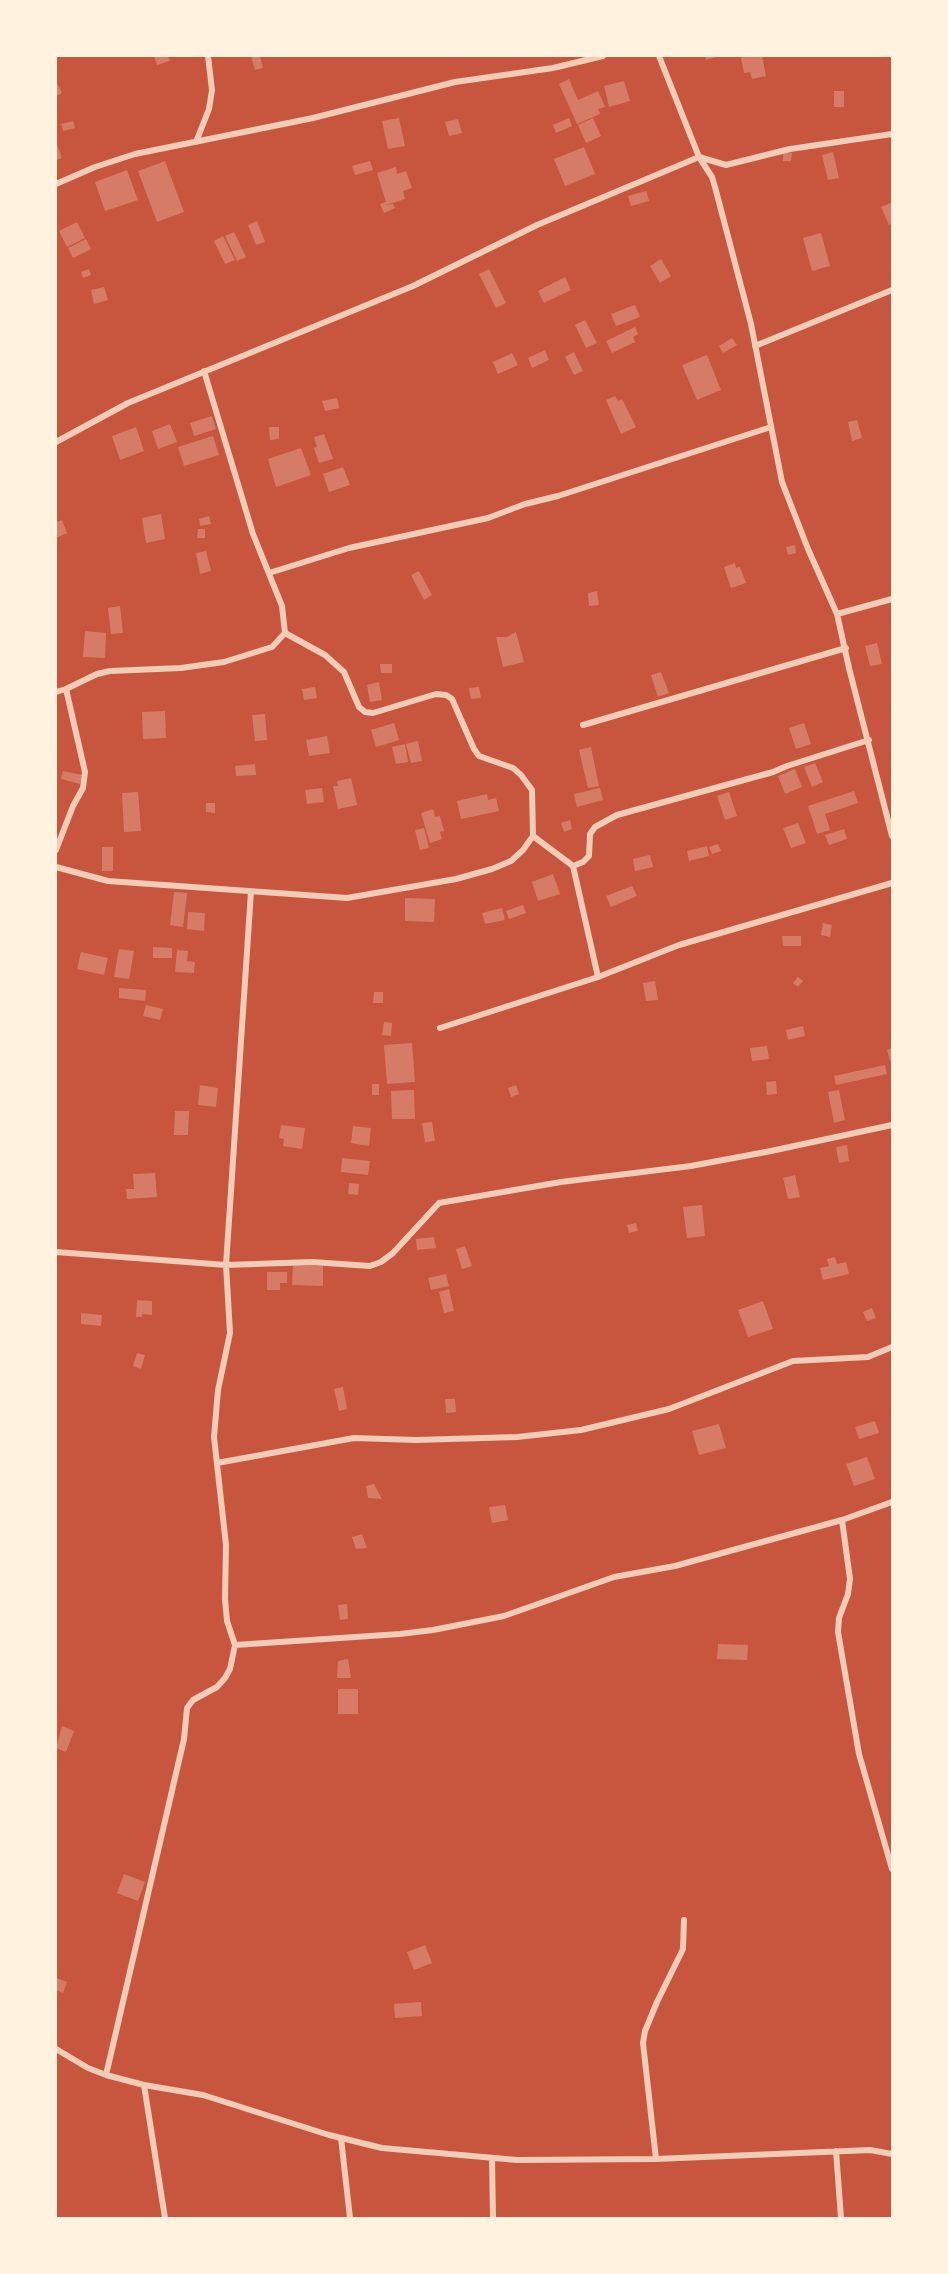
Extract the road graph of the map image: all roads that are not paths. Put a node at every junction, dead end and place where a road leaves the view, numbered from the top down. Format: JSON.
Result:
{"nodes":[{"id":1,"x":208,"y":56,"type":"edge"},
{"id":2,"x":603,"y":56,"type":"edge"},
{"id":3,"x":659,"y":56,"type":"edge"},
{"id":4,"x":892,"y":134,"type":"edge"},
{"id":5,"x":196,"y":142,"type":"junction"},
{"id":6,"x":699,"y":157,"type":"junction"},
{"id":7,"x":56,"y":184,"type":"edge"},
{"id":8,"x":892,"y":290,"type":"edge"},
{"id":9,"x":755,"y":346,"type":"junction"},
{"id":10,"x":204,"y":371,"type":"junction"},
{"id":11,"x":771,"y":427,"type":"junction"},
{"id":12,"x":56,"y":442,"type":"edge"},
{"id":13,"x":269,"y":573,"type":"junction"},
{"id":14,"x":892,"y":599,"type":"edge"},
{"id":15,"x":837,"y":614,"type":"junction"},
{"id":16,"x":285,"y":633,"type":"junction"},
{"id":17,"x":846,"y":648,"type":"junction"},
{"id":18,"x":66,"y":689,"type":"junction"},
{"id":19,"x":56,"y":692,"type":"edge"},
{"id":20,"x":583,"y":725,"type":"dead end"},
{"id":21,"x":869,"y":740,"type":"junction"},
{"id":22,"x":533,"y":836,"type":"junction"},
{"id":23,"x":892,"y":836,"type":"edge"},
{"id":24,"x":56,"y":850,"type":"edge"},
{"id":25,"x":573,"y":866,"type":"junction"},
{"id":26,"x":56,"y":867,"type":"edge"},
{"id":27,"x":892,"y":883,"type":"edge"},
{"id":28,"x":251,"y":892,"type":"junction"},
{"id":29,"x":598,"y":977,"type":"junction"},
{"id":30,"x":440,"y":1028,"type":"dead end"},
{"id":31,"x":892,"y":1125,"type":"edge"},
{"id":32,"x":56,"y":1252,"type":"edge"},
{"id":33,"x":226,"y":1265,"type":"junction"},
{"id":34,"x":892,"y":1347,"type":"edge"},
{"id":35,"x":217,"y":1463,"type":"junction"},
{"id":36,"x":892,"y":1502,"type":"edge"},
{"id":37,"x":842,"y":1520,"type":"junction"},
{"id":38,"x":235,"y":1645,"type":"junction"},
{"id":39,"x":892,"y":1869,"type":"edge"},
{"id":40,"x":684,"y":1920,"type":"dead end"},
{"id":41,"x":56,"y":2049,"type":"edge"},
{"id":42,"x":106,"y":2075,"type":"junction"},
{"id":43,"x":144,"y":2085,"type":"junction"},
{"id":44,"x":341,"y":2138,"type":"junction"},
{"id":45,"x":836,"y":2151,"type":"junction"},
{"id":46,"x":892,"y":2154,"type":"edge"},
{"id":47,"x":492,"y":2159,"type":"junction"},
{"id":48,"x":656,"y":2159,"type":"junction"},
{"id":49,"x":165,"y":2218,"type":"edge"},
{"id":50,"x":350,"y":2218,"type":"edge"},
{"id":51,"x":493,"y":2218,"type":"edge"},
{"id":52,"x":840,"y":2218,"type":"edge"}],
"edges":[{"from":1,"to":5,"type":"street"},
{"from":2,"to":5,"type":"street"},
{"from":3,"to":6,"type":"street"},
{"from":4,"to":6,"type":"street"},
{"from":5,"to":7,"type":"street"},
{"from":6,"to":9,"type":"street"},
{"from":6,"to":10,"type":"street"},
{"from":8,"to":9,"type":"street"},
{"from":9,"to":11,"type":"street"},
{"from":10,"to":12,"type":"street"},
{"from":10,"to":13,"type":"street"},
{"from":11,"to":13,"type":"street"},
{"from":11,"to":15,"type":"street"},
{"from":13,"to":16,"type":"street"},
{"from":14,"to":15,"type":"street"},
{"from":15,"to":17,"type":"street"},
{"from":16,"to":18,"type":"street"},
{"from":16,"to":22,"type":"street"},
{"from":17,"to":20,"type":"street"},
{"from":17,"to":21,"type":"street"},
{"from":18,"to":19,"type":"street"},
{"from":18,"to":24,"type":"street"},
{"from":21,"to":23,"type":"street"},
{"from":21,"to":25,"type":"street"},
{"from":22,"to":25,"type":"street"},
{"from":22,"to":28,"type":"street"},
{"from":25,"to":29,"type":"street"},
{"from":26,"to":28,"type":"street"},
{"from":27,"to":29,"type":"street"},
{"from":28,"to":33,"type":"street"},
{"from":29,"to":30,"type":"street"},
{"from":31,"to":33,"type":"street"},
{"from":32,"to":33,"type":"street"},
{"from":33,"to":35,"type":"street"},
{"from":34,"to":35,"type":"street"},
{"from":35,"to":38,"type":"street"},
{"from":36,"to":37,"type":"street"},
{"from":37,"to":38,"type":"street"},
{"from":37,"to":39,"type":"street"},
{"from":38,"to":42,"type":"street"},
{"from":40,"to":48,"type":"street"},
{"from":41,"to":42,"type":"street"},
{"from":42,"to":43,"type":"street"},
{"from":43,"to":44,"type":"street"},
{"from":43,"to":49,"type":"street"},
{"from":44,"to":47,"type":"street"},
{"from":44,"to":50,"type":"street"},
{"from":45,"to":46,"type":"street"},
{"from":45,"to":48,"type":"street"},
{"from":45,"to":52,"type":"street"},
{"from":47,"to":48,"type":"street"},
{"from":47,"to":51,"type":"street"}]}
